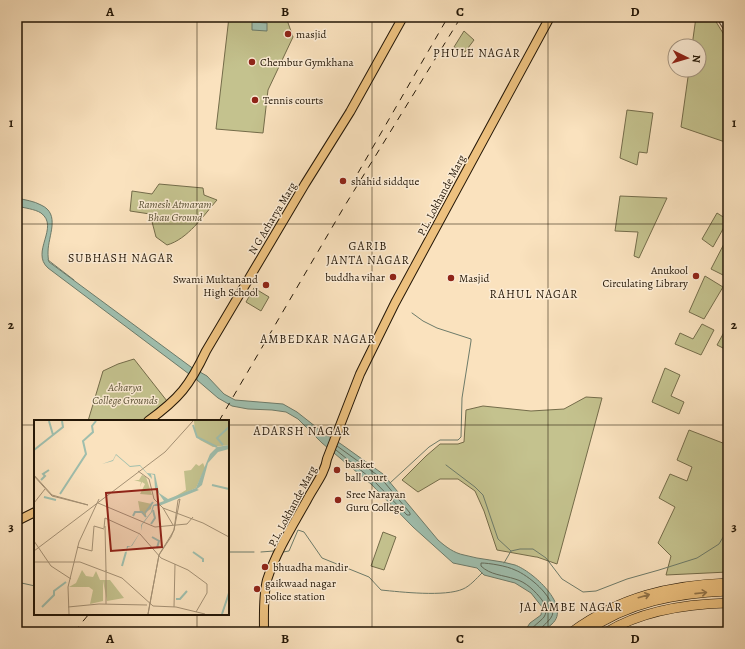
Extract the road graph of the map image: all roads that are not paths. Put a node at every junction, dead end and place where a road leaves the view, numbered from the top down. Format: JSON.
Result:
{"nodes":[{"id":1,"x":403,"y":17,"type":"edge"},
{"id":2,"x":550,"y":17,"type":"edge"},
{"id":3,"x":720,"y":17,"type":"edge"},
{"id":4,"x":726,"y":17,"type":"edge"},
{"id":5,"x":728,"y":20,"type":"edge"},
{"id":6,"x":728,"y":30,"type":"edge"},
{"id":7,"x":149,"y":420,"type":"edge"},
{"id":8,"x":328,"y":456,"type":"junction"},
{"id":9,"x":34,"y":512,"type":"edge"},
{"id":10,"x":17,"y":521,"type":"edge"},
{"id":11,"x":728,"y":583,"type":"edge"},
{"id":12,"x":728,"y":591,"type":"edge"},
{"id":13,"x":728,"y":603,"type":"edge"},
{"id":14,"x":260,"y":632,"type":"edge"},
{"id":15,"x":264,"y":632,"type":"edge"},
{"id":16,"x":572,"y":632,"type":"edge"},
{"id":17,"x":586,"y":632,"type":"edge"},
{"id":18,"x":607,"y":632,"type":"edge"}],
"edges":[{"from":1,"to":7,"type":"main road","name":"N G Acharya Marg"},
{"from":2,"to":8,"type":"main road","name":"P.L. Lokhande Marg"},
{"from":3,"to":6,"type":"street"},
{"from":4,"to":5,"type":"highway"},
{"from":8,"to":14,"type":"main road","name":"P.L. Lokhande Marg"},
{"from":8,"to":15,"type":"main road","name":"P.L. Lokhande Marg"},
{"from":9,"to":10,"type":"main road"},
{"from":16,"to":11,"type":"highway","one_way":true},
{"from":17,"to":12,"type":"highway","one_way":true},
{"from":13,"to":18,"type":"highway"}]}
